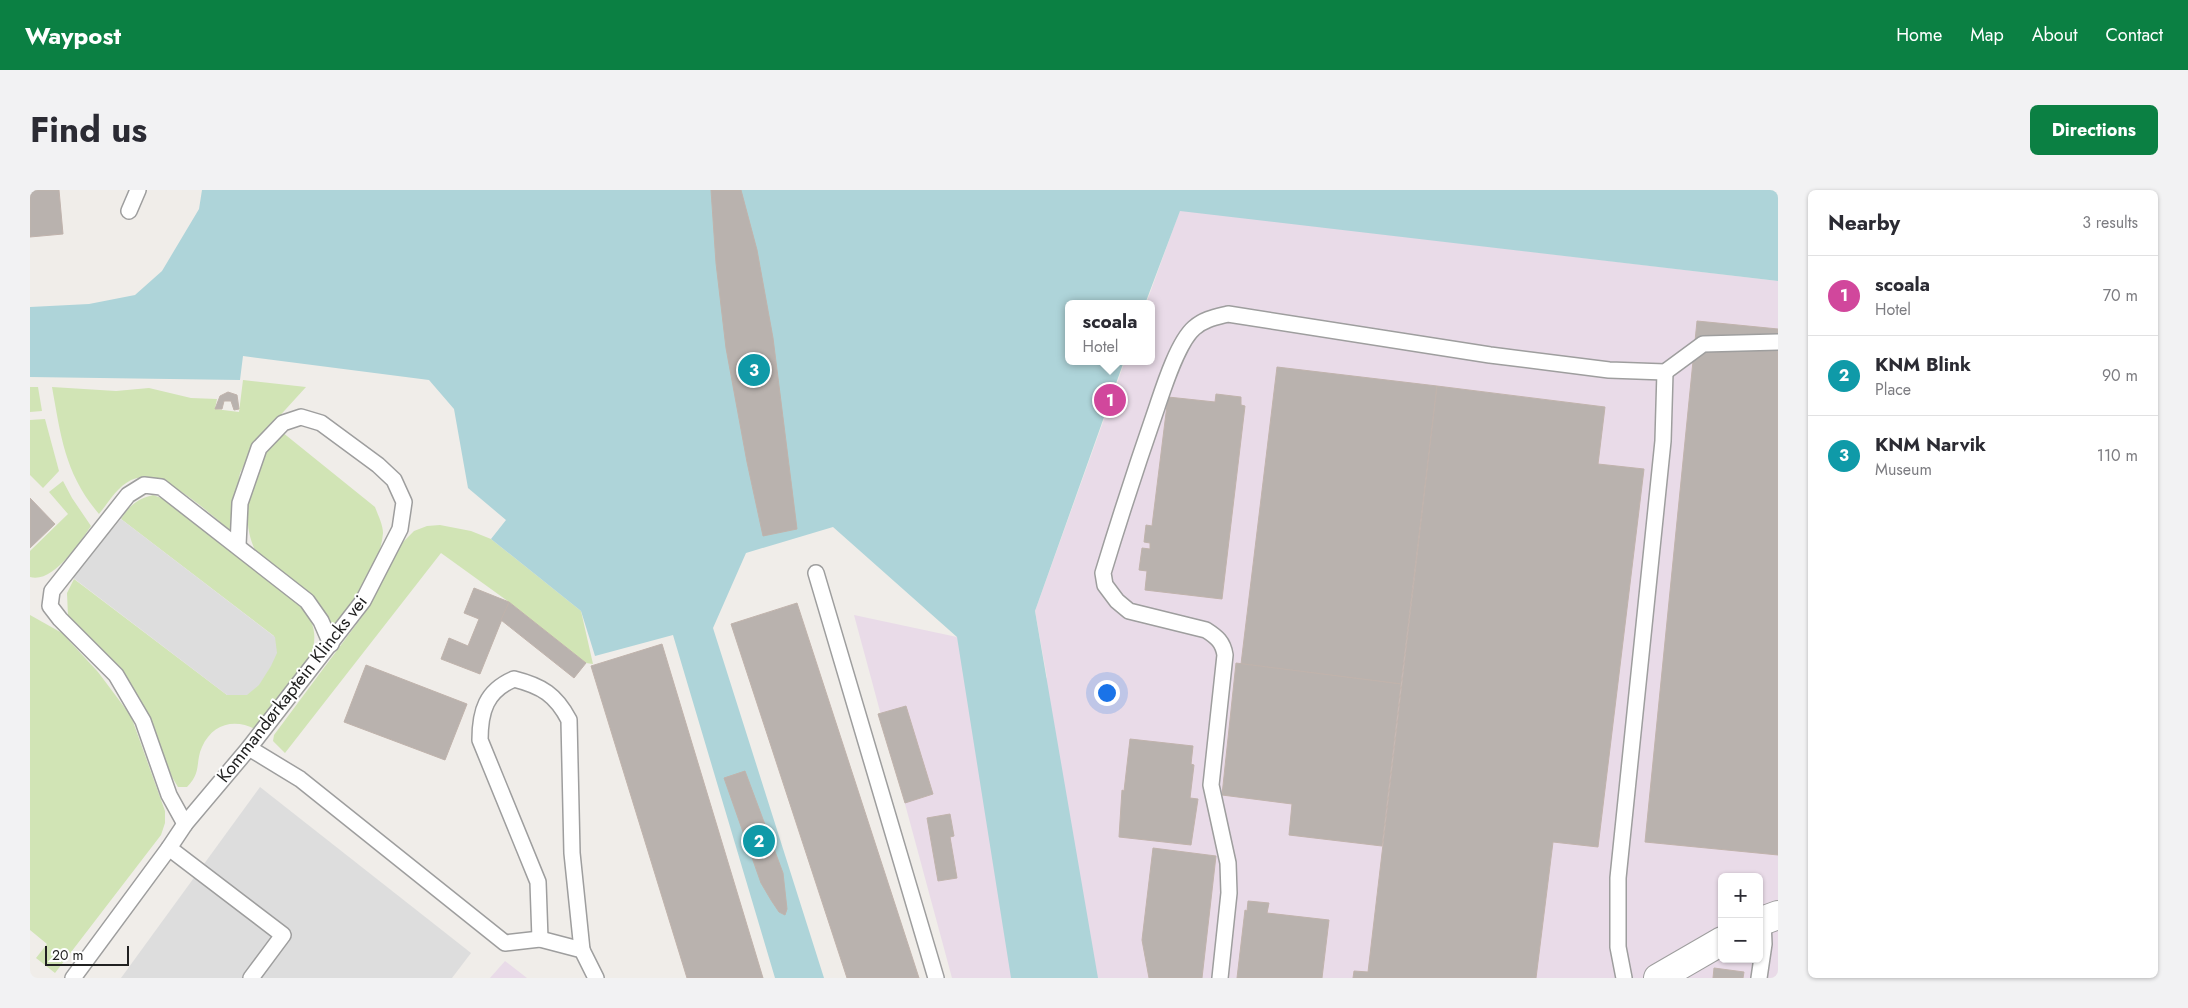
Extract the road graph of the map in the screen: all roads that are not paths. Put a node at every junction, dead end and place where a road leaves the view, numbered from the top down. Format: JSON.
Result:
{"nodes":[{"id":1,"x":138,"y":190,"type":"edge"},
{"id":2,"x":129,"y":211,"type":"dead end"},
{"id":3,"x":1778,"y":342,"type":"edge"},
{"id":4,"x":1665,"y":372,"type":"junction"},
{"id":5,"x":238,"y":545,"type":"junction"},
{"id":6,"x":816,"y":573,"type":"dead end"},
{"id":7,"x":331,"y":644,"type":"junction"},
{"id":8,"x":249,"y":748,"type":"junction"},
{"id":9,"x":185,"y":824,"type":"junction"},
{"id":10,"x":169,"y":848,"type":"junction"},
{"id":11,"x":1767,"y":919,"type":"edge"},
{"id":12,"x":540,"y":939,"type":"junction"},
{"id":13,"x":1718,"y":944,"type":"edge"},
{"id":14,"x":582,"y":950,"type":"junction"},
{"id":15,"x":73,"y":978,"type":"edge"},
{"id":16,"x":251,"y":978,"type":"edge"},
{"id":17,"x":596,"y":978,"type":"edge"},
{"id":18,"x":936,"y":978,"type":"edge"},
{"id":19,"x":1220,"y":978,"type":"edge"},
{"id":20,"x":1624,"y":978,"type":"edge"},
{"id":21,"x":1658,"y":978,"type":"edge"},
{"id":22,"x":1759,"y":978,"type":"edge"}],
"edges":[{"from":1,"to":2,"type":"lane"},
{"from":3,"to":4,"type":"lane"},
{"from":4,"to":19,"type":"lane"},
{"from":4,"to":20,"type":"lane"},
{"from":5,"to":7,"type":"lane"},
{"from":5,"to":7,"type":"lane","name":"Kommandørkaptein Klincks vei"},
{"from":5,"to":9,"type":"lane"},
{"from":6,"to":18,"type":"lane"},
{"from":7,"to":8,"type":"lane","name":"Kommandørkaptein Klincks vei"},
{"from":8,"to":9,"type":"lane","name":"Kommandørkaptein Klincks vei"},
{"from":8,"to":12,"type":"lane"},
{"from":9,"to":10,"type":"lane","name":"Kommandørkaptein Klincks vei"},
{"from":10,"to":15,"type":"lane","name":"Kommandørkaptein Klincks vei"},
{"from":10,"to":16,"type":"lane"},
{"from":11,"to":22,"type":"lane"},
{"from":12,"to":14,"type":"lane"},
{"from":12,"to":14,"type":"lane"},
{"from":13,"to":21,"type":"street"},
{"from":14,"to":17,"type":"lane"}]}
